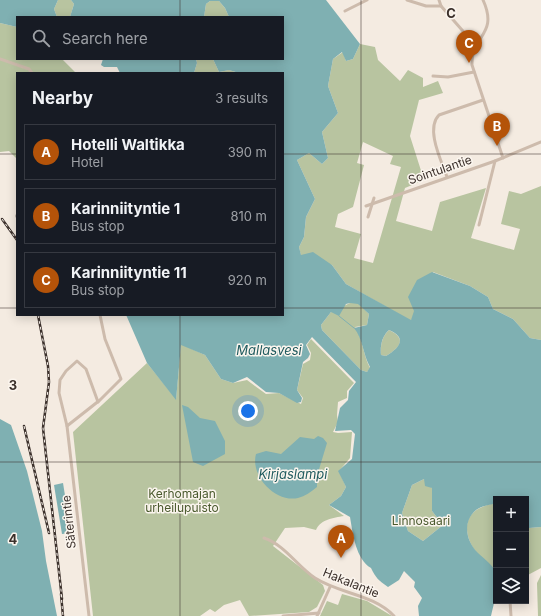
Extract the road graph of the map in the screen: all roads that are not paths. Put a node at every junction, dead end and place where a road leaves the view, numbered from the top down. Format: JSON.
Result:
{"nodes":[{"id":1,"x":367,"y":0,"type":"edge"},
{"id":2,"x":407,"y":0,"type":"edge"},
{"id":3,"x":439,"y":0,"type":"edge"},
{"id":4,"x":483,"y":0,"type":"edge"},
{"id":5,"x":441,"y":6,"type":"junction"},
{"id":6,"x":345,"y":11,"type":"dead end"},
{"id":7,"x":476,"y":46,"type":"junction"},
{"id":8,"x":0,"y":59,"type":"edge"},
{"id":9,"x":31,"y":72,"type":"edge"},
{"id":10,"x":474,"y":72,"type":"junction"},
{"id":11,"x":433,"y":76,"type":"dead end"},
{"id":12,"x":484,"y":100,"type":"junction"},
{"id":13,"x":541,"y":142,"type":"edge"},
{"id":14,"x":503,"y":158,"type":"junction"},
{"id":15,"x":496,"y":161,"type":"junction"},
{"id":16,"x":447,"y":177,"type":"junction"},
{"id":17,"x":374,"y":198,"type":"dead end"},
{"id":18,"x":373,"y":204,"type":"junction"},
{"id":19,"x":366,"y":206,"type":"dead end"},
{"id":20,"x":368,"y":217,"type":"dead end"},
{"id":21,"x":479,"y":225,"type":"dead end"},
{"id":22,"x":100,"y":316,"type":"edge"},
{"id":23,"x":98,"y":402,"type":"junction"},
{"id":24,"x":68,"y":426,"type":"junction"},
{"id":25,"x":264,"y":538,"type":"dead end"},
{"id":26,"x":330,"y":587,"type":"junction"},
{"id":27,"x":510,"y":604,"type":"edge"},
{"id":28,"x":318,"y":614,"type":"edge"},
{"id":29,"x":89,"y":616,"type":"edge"},
{"id":30,"x":283,"y":616,"type":"edge"},
{"id":31,"x":394,"y":616,"type":"edge"},
{"id":32,"x":511,"y":616,"type":"edge"}],
"edges":[{"from":1,"to":6,"type":"street"},
{"from":2,"to":5,"type":"street"},
{"from":3,"to":5,"type":"street"},
{"from":4,"to":7,"type":"street"},
{"from":5,"to":7,"type":"street"},
{"from":7,"to":10,"type":"street"},
{"from":8,"to":9,"type":"street"},
{"from":10,"to":11,"type":"street"},
{"from":10,"to":12,"type":"street"},
{"from":12,"to":14,"type":"street"},
{"from":12,"to":16,"type":"street"},
{"from":13,"to":14,"type":"street","name":"Sointulantie"},
{"from":14,"to":15,"type":"street","name":"Sointulantie"},
{"from":15,"to":16,"type":"street","name":"Sointulantie"},
{"from":15,"to":21,"type":"street"},
{"from":16,"to":18,"type":"street","name":"Sointulantie"},
{"from":17,"to":18,"type":"street"},
{"from":18,"to":19,"type":"street","name":"Sointulantie"},
{"from":18,"to":20,"type":"street"},
{"from":22,"to":23,"type":"street"},
{"from":23,"to":24,"type":"street"},
{"from":23,"to":24,"type":"street","name":"Säterintie"},
{"from":24,"to":29,"type":"street","name":"Säterintie"},
{"from":25,"to":26,"type":"street","name":"Hakalantie"},
{"from":26,"to":28,"type":"street"},
{"from":26,"to":31,"type":"street","name":"Hakalantie"},
{"from":27,"to":32,"type":"street"},
{"from":28,"to":30,"type":"street"}]}
